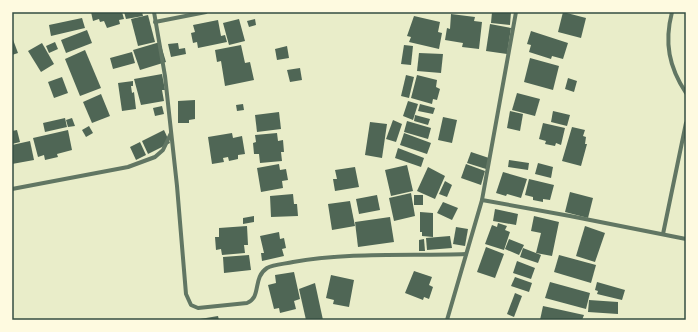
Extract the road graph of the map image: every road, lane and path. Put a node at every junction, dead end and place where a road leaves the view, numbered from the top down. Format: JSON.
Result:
{"nodes":[{"id":1,"x":154,"y":12,"type":"edge"},
{"id":2,"x":206,"y":12,"type":"edge"},
{"id":3,"x":516,"y":12,"type":"edge"},
{"id":4,"x":672,"y":12,"type":"edge"},
{"id":5,"x":155,"y":22,"type":"junction"},
{"id":6,"x":686,"y":93,"type":"edge"},
{"id":7,"x":686,"y":123,"type":"edge"},
{"id":8,"x":171,"y":133,"type":"junction"},
{"id":9,"x":12,"y":189,"type":"edge"},
{"id":10,"x":482,"y":200,"type":"junction"},
{"id":11,"x":663,"y":234,"type":"junction"},
{"id":12,"x":686,"y":239,"type":"edge"},
{"id":13,"x":466,"y":254,"type":"junction"},
{"id":14,"x":447,"y":320,"type":"edge"}],
"edges":[{"from":1,"to":5,"type":"street"},
{"from":2,"to":5,"type":"street"},
{"from":3,"to":10,"type":"street"},
{"from":4,"to":6,"type":"street"},
{"from":5,"to":8,"type":"street"},
{"from":7,"to":11,"type":"street"},
{"from":8,"to":9,"type":"street"},
{"from":8,"to":13,"type":"street"},
{"from":10,"to":11,"type":"street"},
{"from":10,"to":13,"type":"street"},
{"from":11,"to":12,"type":"street"},
{"from":13,"to":14,"type":"street"}]}
